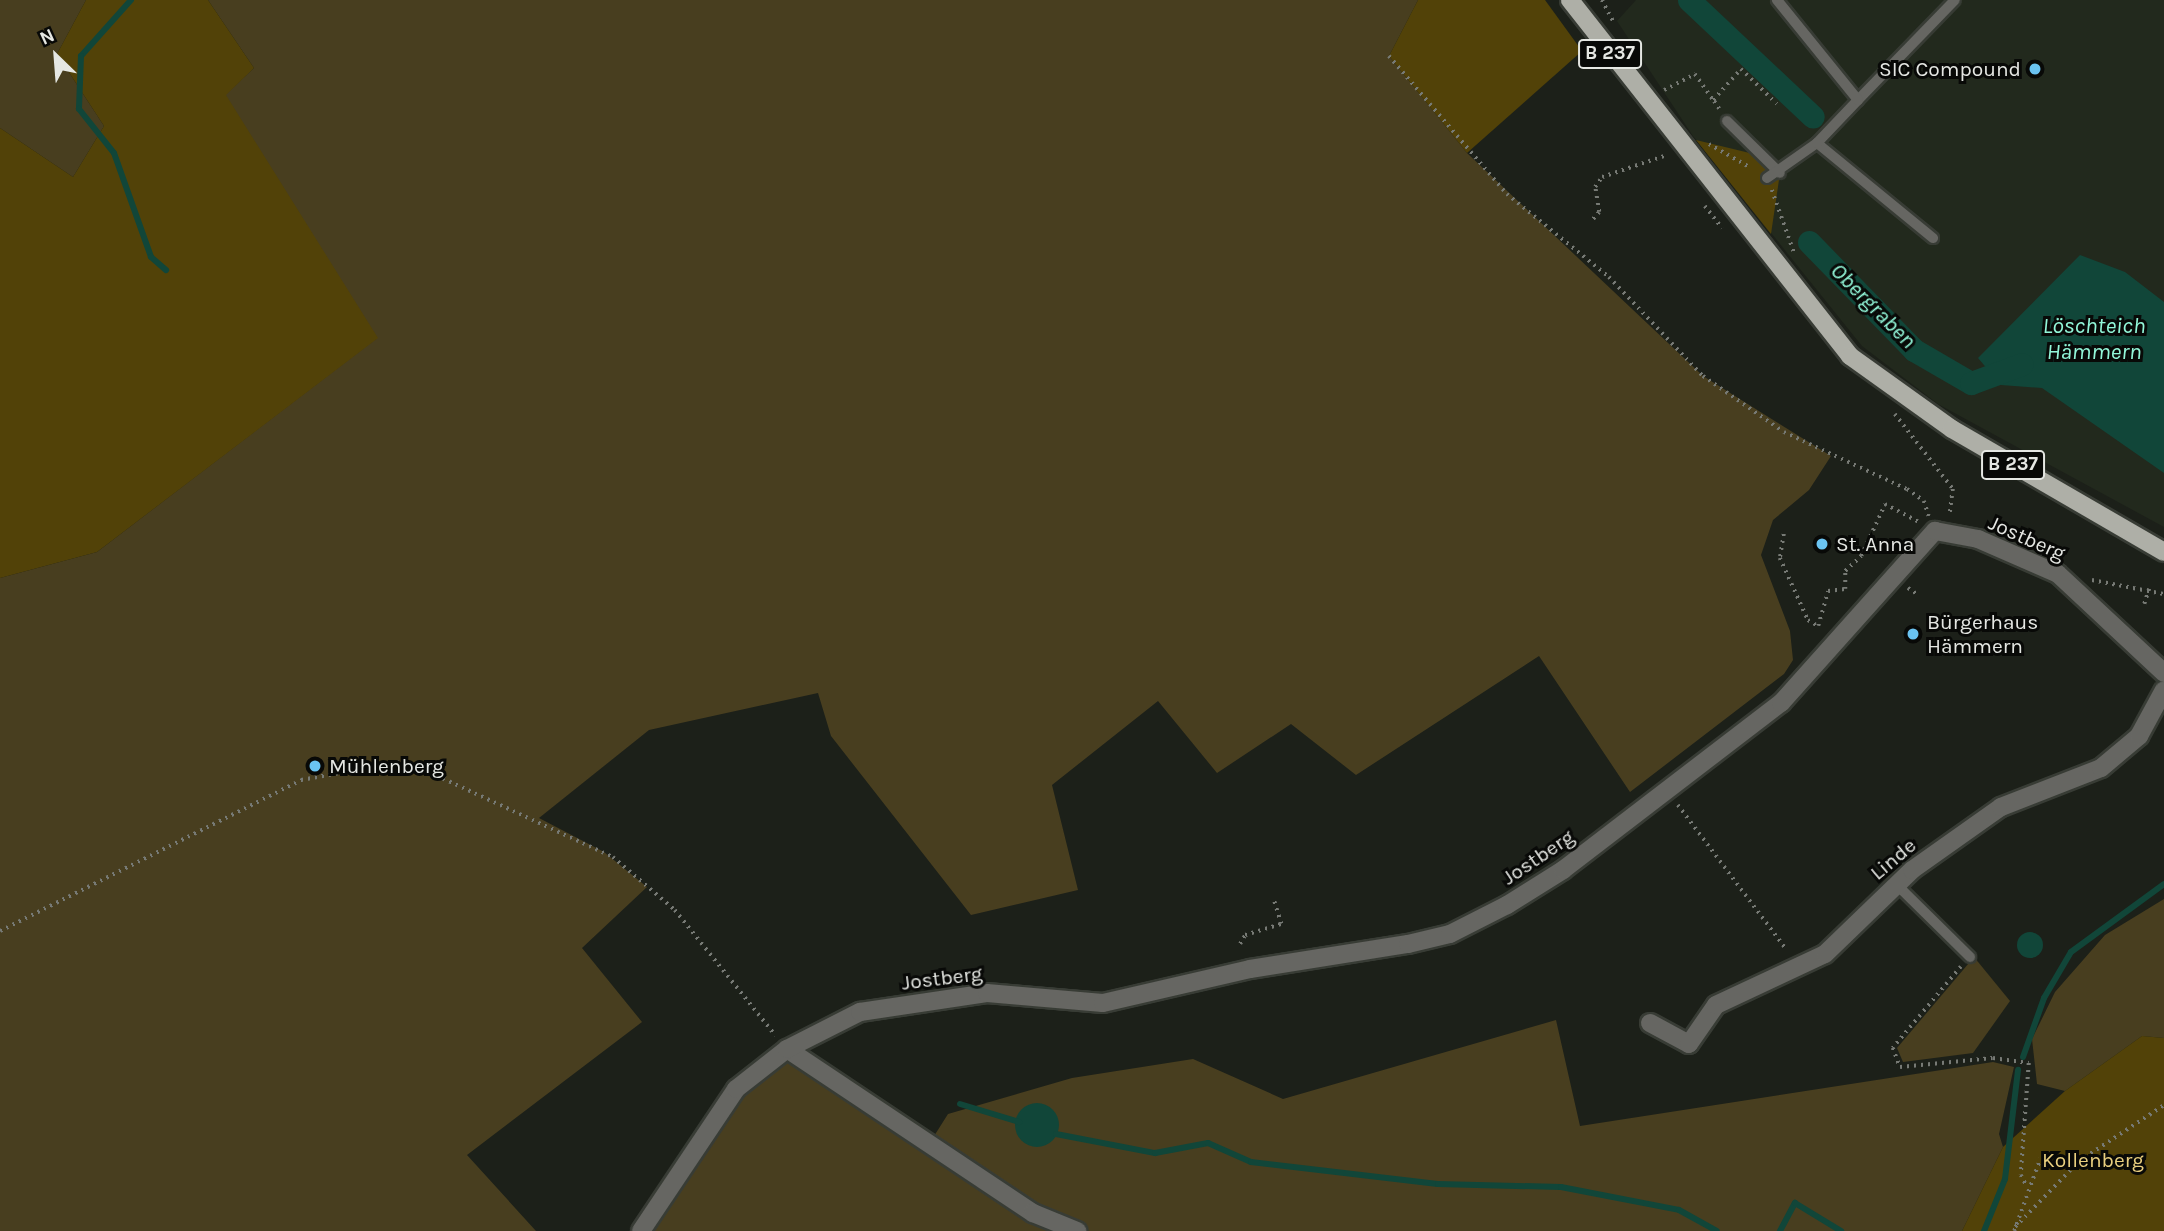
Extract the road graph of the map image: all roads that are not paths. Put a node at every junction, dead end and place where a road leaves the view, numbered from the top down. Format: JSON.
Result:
{"nodes":[{"id":1,"x":1570,"y":0,"type":"edge"},
{"id":2,"x":1777,"y":0,"type":"edge"},
{"id":3,"x":1955,"y":0,"type":"edge"},
{"id":4,"x":1858,"y":100,"type":"junction"},
{"id":5,"x":1727,"y":121,"type":"road end"},
{"id":6,"x":1817,"y":143,"type":"junction"},
{"id":7,"x":1780,"y":173,"type":"junction"},
{"id":8,"x":1768,"y":178,"type":"road end"},
{"id":9,"x":1933,"y":238,"type":"dead end"},
{"id":10,"x":2164,"y":552,"type":"edge"},
{"id":11,"x":2164,"y":673,"type":"edge"},
{"id":12,"x":2164,"y":690,"type":"edge"},
{"id":13,"x":1896,"y":884,"type":"junction"},
{"id":14,"x":1970,"y":957,"type":"road end"},
{"id":15,"x":1650,"y":1023,"type":"dead end"},
{"id":16,"x":787,"y":1049,"type":"junction"},
{"id":17,"x":642,"y":1231,"type":"edge"},
{"id":18,"x":1077,"y":1231,"type":"edge"}],
"edges":[{"from":1,"to":10,"type":"main road","number":"B 237"},
{"from":2,"to":4,"type":"lane"},
{"from":3,"to":4,"type":"lane"},
{"from":4,"to":6,"type":"lane"},
{"from":5,"to":7,"type":"lane"},
{"from":6,"to":7,"type":"lane"},
{"from":6,"to":9,"type":"lane"},
{"from":7,"to":8,"type":"lane"},
{"from":11,"to":16,"type":"street","name":"Jostberg"},
{"from":12,"to":13,"type":"street","name":"Linde"},
{"from":13,"to":14,"type":"lane"},
{"from":13,"to":15,"type":"street","name":"Linde"},
{"from":16,"to":17,"type":"street","name":"Jostberg"},
{"from":16,"to":18,"type":"street"}]}
